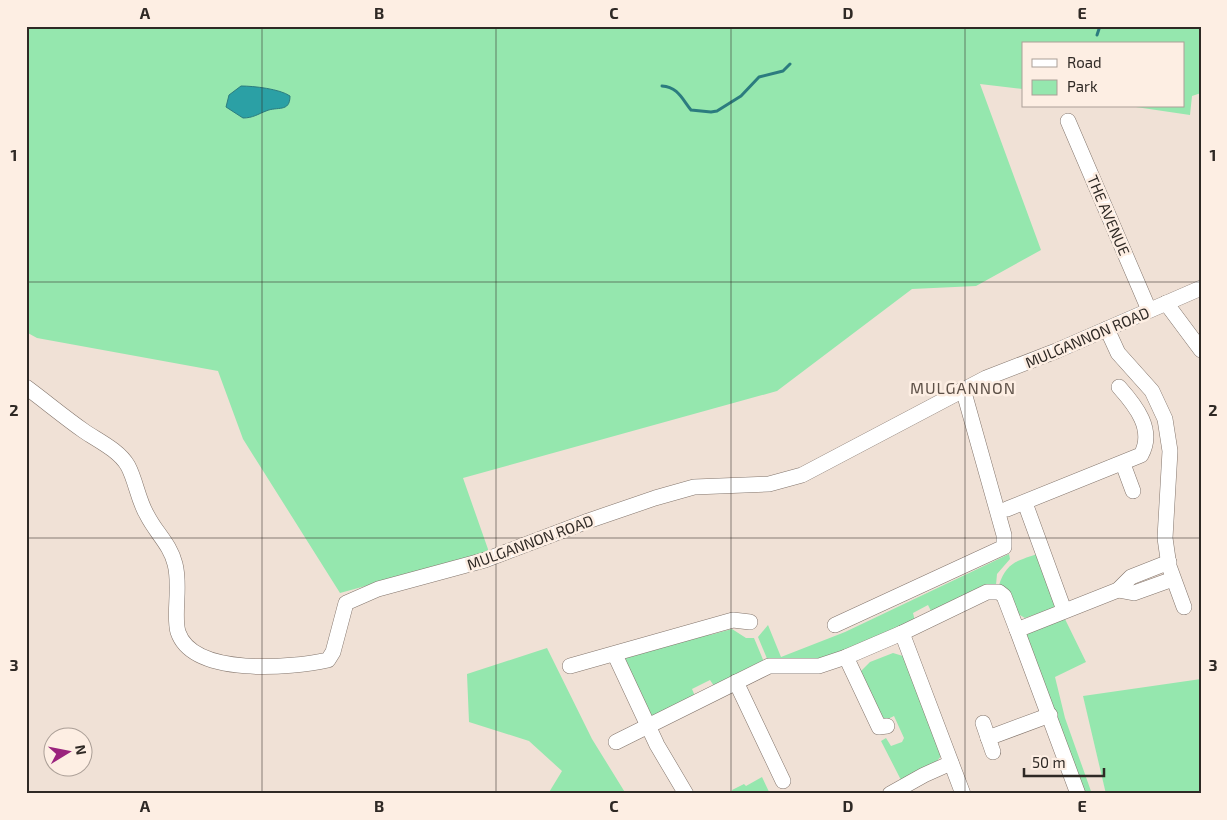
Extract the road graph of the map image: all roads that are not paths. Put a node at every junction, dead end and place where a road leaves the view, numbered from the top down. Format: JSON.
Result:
{"nodes":[{"id":1,"x":1068,"y":121,"type":"dead end"},
{"id":2,"x":1201,"y":288,"type":"edge"},
{"id":3,"x":1166,"y":303,"type":"junction"},
{"id":4,"x":1149,"y":310,"type":"junction"},
{"id":5,"x":1107,"y":329,"type":"junction"},
{"id":6,"x":1201,"y":350,"type":"edge"},
{"id":7,"x":26,"y":387,"type":"edge"},
{"id":8,"x":1119,"y":387,"type":"dead end"},
{"id":9,"x":963,"y":389,"type":"junction"},
{"id":10,"x":1123,"y":464,"type":"junction"},
{"id":11,"x":1133,"y":491,"type":"dead end"},
{"id":12,"x":1025,"y":503,"type":"junction"},
{"id":13,"x":1007,"y":509,"type":"dead end"},
{"id":14,"x":1169,"y":562,"type":"junction"},
{"id":15,"x":1173,"y":579,"type":"junction"},
{"id":16,"x":1118,"y":590,"type":"junction"},
{"id":17,"x":1184,"y":607,"type":"dead end"},
{"id":18,"x":1064,"y":610,"type":"junction"},
{"id":19,"x":750,"y":622,"type":"dead end"},
{"id":20,"x":835,"y":625,"type":"dead end"},
{"id":21,"x":1017,"y":630,"type":"junction"},
{"id":22,"x":902,"y":633,"type":"junction"},
{"id":23,"x":615,"y":655,"type":"junction"},
{"id":24,"x":846,"y":657,"type":"junction"},
{"id":25,"x":570,"y":666,"type":"dead end"},
{"id":26,"x":736,"y":682,"type":"junction"},
{"id":27,"x":1050,"y":715,"type":"junction"},
{"id":28,"x":983,"y":723,"type":"dead end"},
{"id":29,"x":648,"y":726,"type":"junction"},
{"id":30,"x":887,"y":726,"type":"dead end"},
{"id":31,"x":616,"y":742,"type":"dead end"},
{"id":32,"x":951,"y":763,"type":"junction"},
{"id":33,"x":777,"y":779,"type":"dead end"},
{"id":34,"x":686,"y":794,"type":"edge"},
{"id":35,"x":890,"y":794,"type":"edge"},
{"id":36,"x":963,"y":794,"type":"edge"},
{"id":37,"x":1078,"y":794,"type":"edge"}],
"edges":[{"from":1,"to":4,"type":"street","name":"THE AVENUE"},
{"from":2,"to":3,"type":"street","name":"MULGANNON ROAD"},
{"from":3,"to":4,"type":"street","name":"MULGANNON ROAD"},
{"from":3,"to":6,"type":"street"},
{"from":4,"to":5,"type":"street","name":"MULGANNON ROAD"},
{"from":5,"to":9,"type":"street","name":"MULGANNON ROAD"},
{"from":5,"to":14,"type":"street"},
{"from":7,"to":9,"type":"street","name":"MULGANNON ROAD"},
{"from":8,"to":10,"type":"street"},
{"from":9,"to":20,"type":"street"},
{"from":10,"to":11,"type":"street"},
{"from":10,"to":12,"type":"street"},
{"from":12,"to":13,"type":"street"},
{"from":12,"to":18,"type":"street"},
{"from":14,"to":15,"type":"street"},
{"from":14,"to":16,"type":"street"},
{"from":15,"to":16,"type":"street"},
{"from":15,"to":17,"type":"street"},
{"from":16,"to":18,"type":"street"},
{"from":18,"to":21,"type":"street"},
{"from":19,"to":23,"type":"street"},
{"from":21,"to":22,"type":"street"},
{"from":21,"to":27,"type":"street"},
{"from":22,"to":24,"type":"street"},
{"from":22,"to":32,"type":"street"},
{"from":23,"to":25,"type":"street"},
{"from":23,"to":29,"type":"street"},
{"from":24,"to":26,"type":"street"},
{"from":24,"to":30,"type":"street"},
{"from":26,"to":29,"type":"street"},
{"from":26,"to":33,"type":"street"},
{"from":27,"to":28,"type":"street"},
{"from":27,"to":37,"type":"street"},
{"from":29,"to":31,"type":"street"},
{"from":29,"to":34,"type":"street"},
{"from":32,"to":35,"type":"street"},
{"from":32,"to":36,"type":"street"}]}
